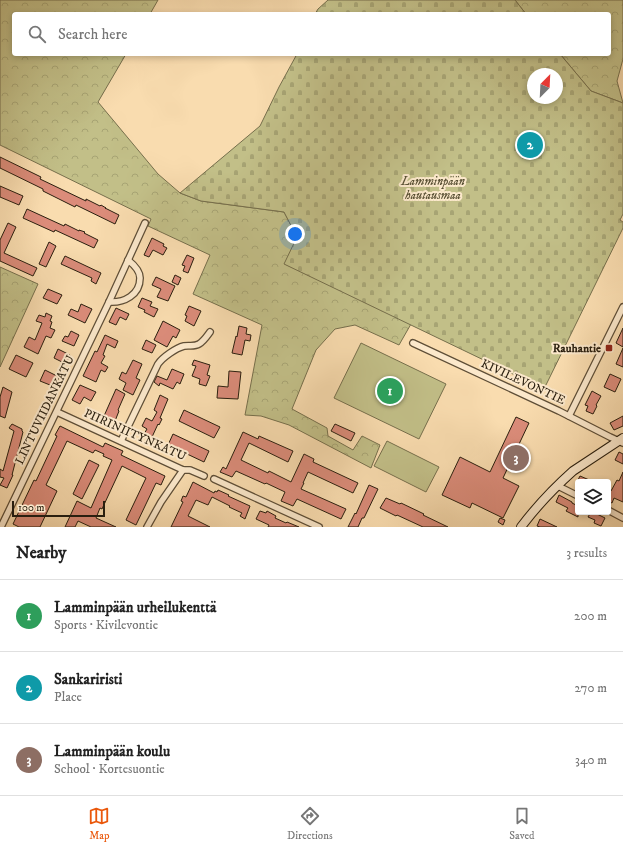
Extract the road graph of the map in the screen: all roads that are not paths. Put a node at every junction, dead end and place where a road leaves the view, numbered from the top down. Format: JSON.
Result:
{"nodes":[{"id":1,"x":145,"y":223,"type":"dead end"},
{"id":2,"x":128,"y":260,"type":"junction"},
{"id":3,"x":109,"y":302,"type":"junction"},
{"id":4,"x":623,"y":307,"type":"edge"},
{"id":5,"x":210,"y":332,"type":"dead end"},
{"id":6,"x":413,"y":343,"type":"dead end"},
{"id":7,"x":57,"y":412,"type":"junction"},
{"id":8,"x":569,"y":416,"type":"junction"},
{"id":9,"x":121,"y":441,"type":"junction"},
{"id":10,"x":621,"y":441,"type":"edge"},
{"id":11,"x":183,"y":470,"type":"junction"},
{"id":12,"x":204,"y":476,"type":"dead end"},
{"id":13,"x":214,"y":479,"type":"dead end"},
{"id":14,"x":558,"y":486,"type":"junction"},
{"id":15,"x":575,"y":494,"type":"edge"},
{"id":16,"x":611,"y":512,"type":"edge"},
{"id":17,"x":623,"y":518,"type":"edge"},
{"id":18,"x":1,"y":527,"type":"edge"},
{"id":19,"x":147,"y":527,"type":"edge"},
{"id":20,"x":319,"y":527,"type":"edge"},
{"id":21,"x":520,"y":527,"type":"edge"}],
"edges":[{"from":1,"to":2,"type":"street","name":"LINTUVIIDANKATU"},
{"from":2,"to":3,"type":"street","name":"LINTUVIIDANKATU"},
{"from":2,"to":3,"type":"street"},
{"from":3,"to":7,"type":"street","name":"LINTUVIIDANKATU"},
{"from":4,"to":8,"type":"street"},
{"from":5,"to":9,"type":"street"},
{"from":6,"to":8,"type":"street","name":"KIVILEVONTIE"},
{"from":7,"to":9,"type":"street","name":"PIIRINIITYNKATU"},
{"from":7,"to":18,"type":"street","name":"LINTUVIIDANKATU"},
{"from":8,"to":10,"type":"street","name":"KIVILEVONTIE"},
{"from":9,"to":11,"type":"street","name":"PIIRINIITYNKATU"},
{"from":10,"to":14,"type":"street"},
{"from":11,"to":12,"type":"street","name":"PIIRINIITYNKATU"},
{"from":11,"to":19,"type":"street"},
{"from":13,"to":20,"type":"street"},
{"from":14,"to":15,"type":"street"},
{"from":14,"to":21,"type":"street"},
{"from":16,"to":17,"type":"street"}]}
